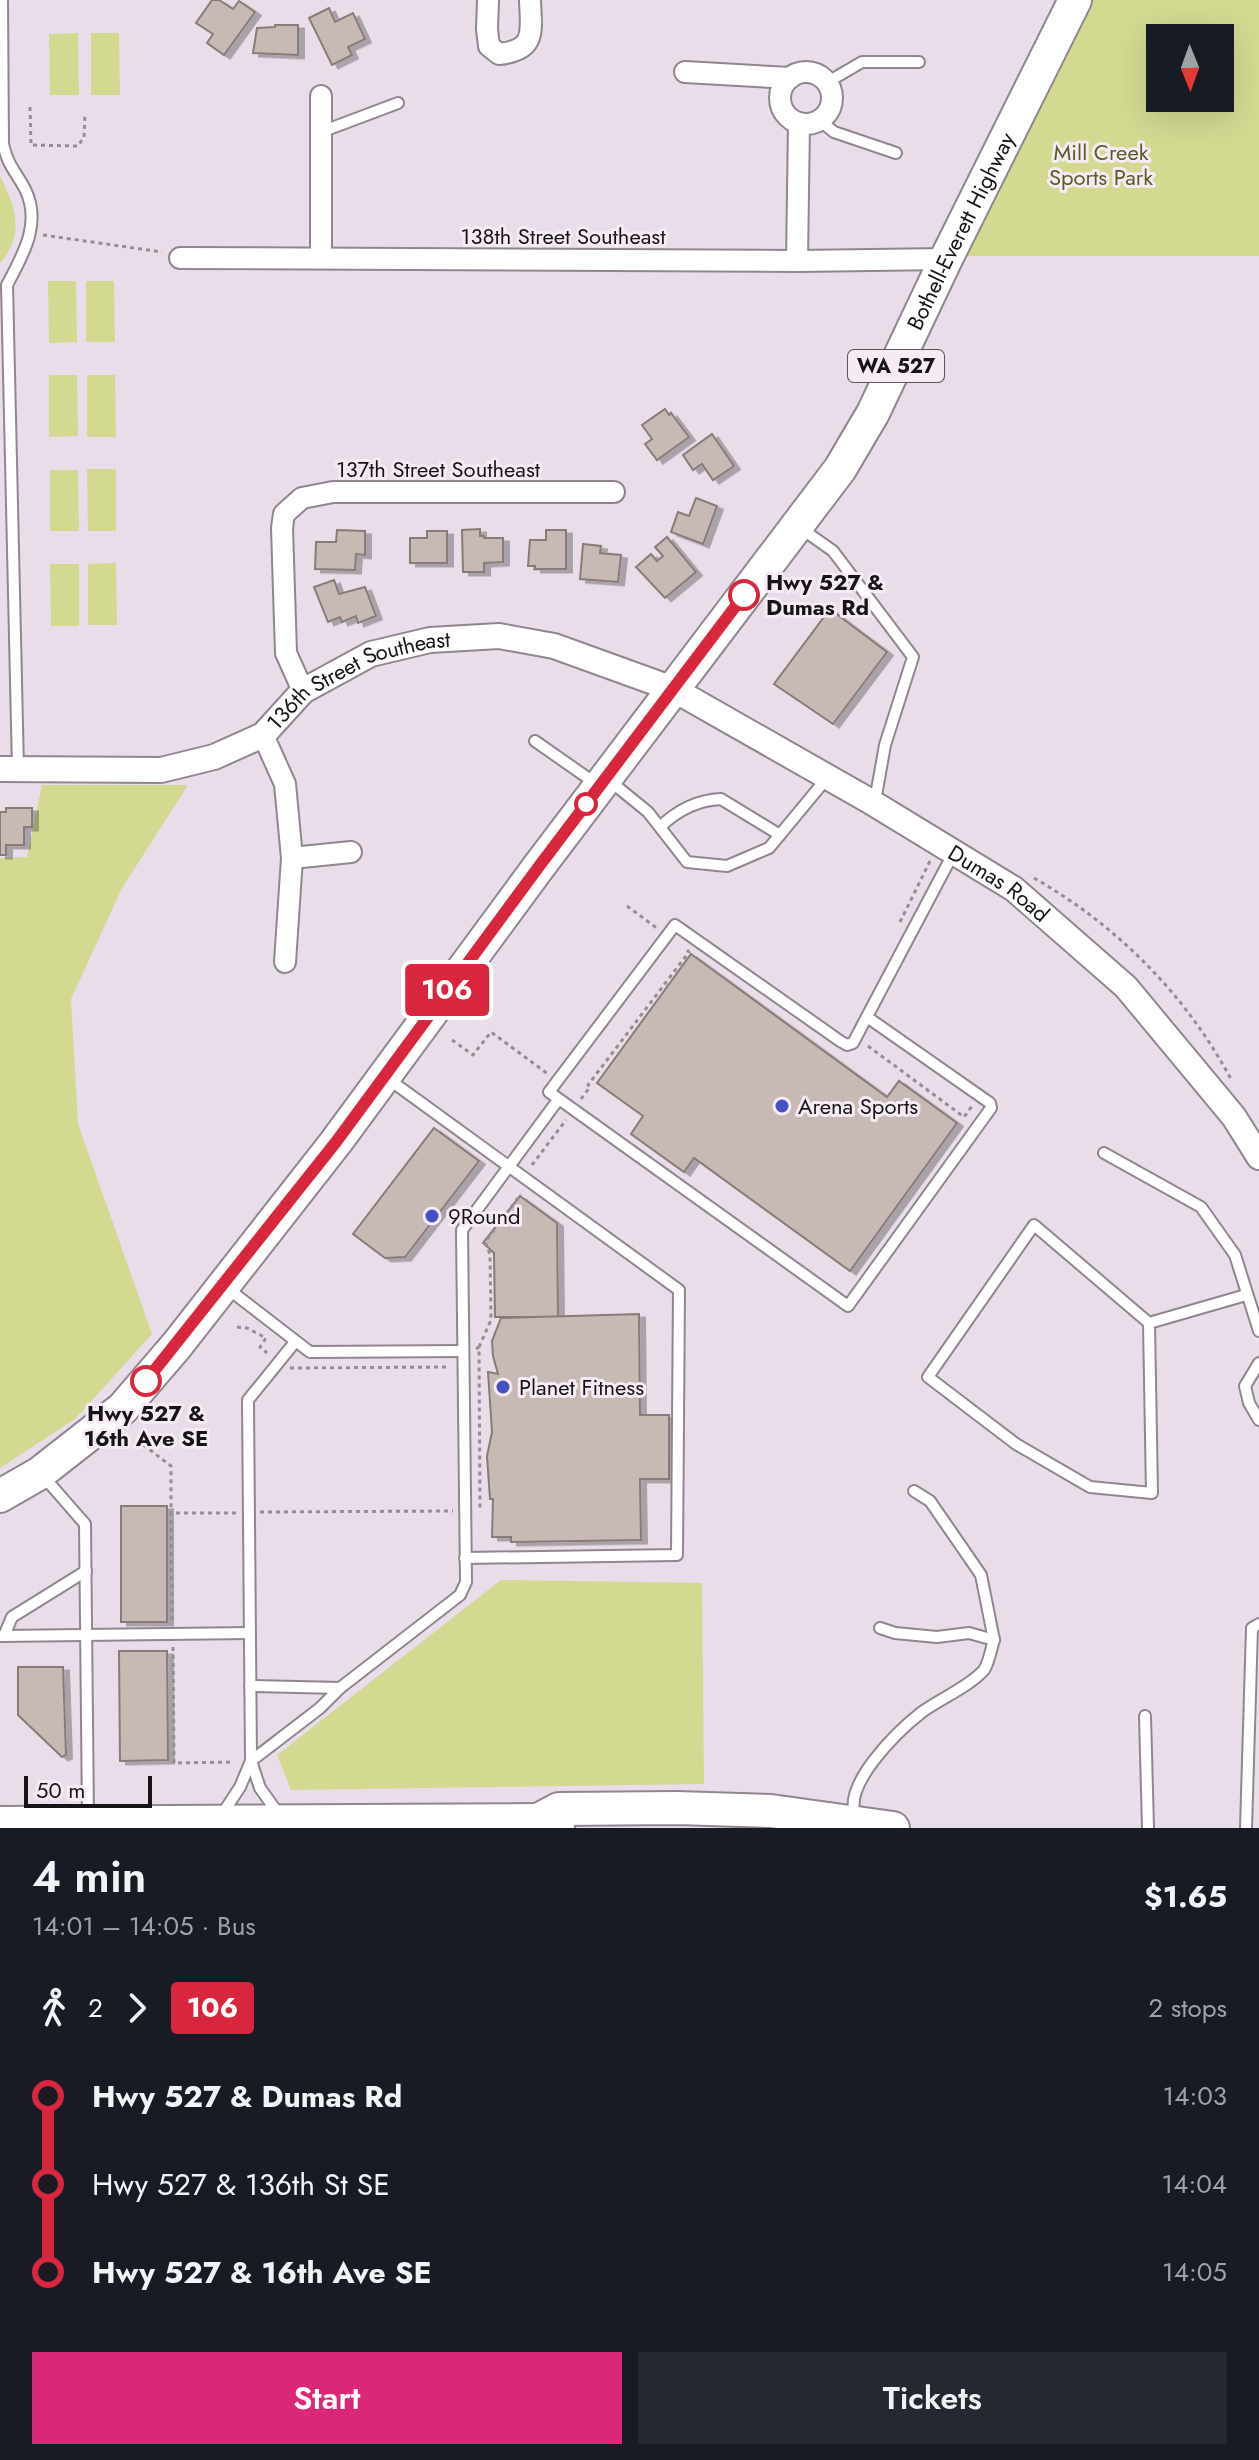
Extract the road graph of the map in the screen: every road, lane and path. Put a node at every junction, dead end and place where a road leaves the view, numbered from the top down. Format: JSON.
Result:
{"nodes":[{"id":1,"x":2,"y":0,"type":"edge"},
{"id":2,"x":488,"y":0,"type":"edge"},
{"id":3,"x":530,"y":0,"type":"edge"},
{"id":4,"x":1075,"y":0,"type":"edge"},
{"id":5,"x":919,"y":62,"type":"dead end"},
{"id":6,"x":685,"y":72,"type":"dead end"},
{"id":7,"x":790,"y":78,"type":"junction"},
{"id":8,"x":826,"y":83,"type":"junction"},
{"id":9,"x":321,"y":96,"type":"dead end"},
{"id":10,"x":398,"y":103,"type":"dead end"},
{"id":11,"x":30,"y":107,"type":"dead end"},
{"id":12,"x":85,"y":114,"type":"dead end"},
{"id":13,"x":809,"y":121,"type":"junction"},
{"id":14,"x":321,"y":132,"type":"junction"},
{"id":15,"x":896,"y":153,"type":"dead end"},
{"id":16,"x":4,"y":165,"type":"edge"},
{"id":17,"x":30,"y":233,"type":"junction"},
{"id":18,"x":180,"y":258,"type":"joint"},
{"id":19,"x":321,"y":258,"type":"junction"},
{"id":20,"x":946,"y":259,"type":"junction"},
{"id":21,"x":797,"y":261,"type":"junction"},
{"id":22,"x":614,"y":492,"type":"dead end"},
{"id":23,"x":797,"y":526,"type":"junction"},
{"id":24,"x":673,"y":689,"type":"junction"},
{"id":25,"x":303,"y":691,"type":"junction"},
{"id":26,"x":263,"y":735,"type":"junction"},
{"id":27,"x":535,"y":741,"type":"dead end"},
{"id":28,"x":9,"y":769,"type":"edge"},
{"id":29,"x":828,"y":777,"type":"junction"},
{"id":30,"x":603,"y":782,"type":"junction"},
{"id":31,"x":874,"y":804,"type":"junction"},
{"id":32,"x":661,"y":826,"type":"junction"},
{"id":33,"x":780,"y":835,"type":"junction"},
{"id":34,"x":351,"y":852,"type":"dead end"},
{"id":35,"x":954,"y":852,"type":"junction"},
{"id":36,"x":292,"y":858,"type":"junction"},
{"id":37,"x":930,"y":861,"type":"dead end"},
{"id":38,"x":627,"y":906,"type":"dead end"},
{"id":39,"x":896,"y":930,"type":"dead end"},
{"id":40,"x":666,"y":935,"type":"junction"},
{"id":41,"x":285,"y":962,"type":"dead end"},
{"id":42,"x":867,"y":1017,"type":"junction"},
{"id":43,"x":858,"y":1036,"type":"junction"},
{"id":44,"x":452,"y":1040,"type":"dead end"},
{"id":45,"x":383,"y":1075,"type":"junction"},
{"id":46,"x":557,"y":1081,"type":"junction"},
{"id":47,"x":980,"y":1096,"type":"junction"},
{"id":48,"x":558,"y":1100,"type":"junction"},
{"id":49,"x":573,"y":1110,"type":"junction"},
{"id":50,"x":1104,"y":1153,"type":"dead end"},
{"id":51,"x":1259,"y":1157,"type":"edge"},
{"id":52,"x":509,"y":1167,"type":"junction"},
{"id":53,"x":523,"y":1178,"type":"junction"},
{"id":54,"x":224,"y":1286,"type":"junction"},
{"id":55,"x":1246,"y":1295,"type":"junction"},
{"id":56,"x":1149,"y":1323,"type":"junction"},
{"id":57,"x":237,"y":1327,"type":"dead end"},
{"id":58,"x":1259,"y":1331,"type":"edge"},
{"id":59,"x":295,"y":1342,"type":"junction"},
{"id":60,"x":463,"y":1354,"type":"junction"},
{"id":61,"x":278,"y":1361,"type":"junction"},
{"id":62,"x":1259,"y":1363,"type":"edge"},
{"id":63,"x":1259,"y":1420,"type":"edge"},
{"id":64,"x":137,"y":1440,"type":"dead end"},
{"id":65,"x":40,"y":1473,"type":"junction"},
{"id":66,"x":914,"y":1491,"type":"dead end"},
{"id":67,"x":0,"y":1496,"type":"edge"},
{"id":68,"x":465,"y":1511,"type":"junction"},
{"id":69,"x":249,"y":1512,"type":"junction"},
{"id":70,"x":171,"y":1513,"type":"junction"},
{"id":71,"x":0,"y":1520,"type":"edge"},
{"id":72,"x":465,"y":1558,"type":"junction"},
{"id":73,"x":86,"y":1571,"type":"junction"},
{"id":74,"x":1259,"y":1624,"type":"edge"},
{"id":75,"x":880,"y":1628,"type":"dead end"},
{"id":76,"x":250,"y":1633,"type":"junction"},
{"id":77,"x":87,"y":1635,"type":"junction"},
{"id":78,"x":172,"y":1635,"type":"junction"},
{"id":79,"x":2,"y":1636,"type":"edge"},
{"id":80,"x":994,"y":1640,"type":"junction"},
{"id":81,"x":250,"y":1686,"type":"junction"},
{"id":82,"x":340,"y":1688,"type":"junction"},
{"id":83,"x":1145,"y":1716,"type":"dead end"},
{"id":84,"x":251,"y":1761,"type":"junction"},
{"id":85,"x":235,"y":1772,"type":"dead end"},
{"id":86,"x":88,"y":1821,"type":"junction"},
{"id":87,"x":859,"y":1822,"type":"junction"},
{"id":88,"x":0,"y":1823,"type":"edge"},
{"id":89,"x":297,"y":1823,"type":"edge"},
{"id":90,"x":204,"y":1824,"type":"edge"},
{"id":91,"x":548,"y":1824,"type":"edge"},
{"id":92,"x":589,"y":1828,"type":"edge"},
{"id":93,"x":753,"y":1828,"type":"edge"},
{"id":94,"x":893,"y":1828,"type":"edge"},
{"id":95,"x":1148,"y":1828,"type":"edge"},
{"id":96,"x":1246,"y":1828,"type":"edge"}],
"edges":[{"from":1,"to":16,"type":"lane"},
{"from":2,"to":3,"type":"street"},
{"from":4,"to":20,"type":"main road","name":"Bothell-Everett Highway","number":"WA 527"},
{"from":5,"to":8,"type":"lane"},
{"from":6,"to":7,"type":"street"},
{"from":7,"to":8,"type":"street"},
{"from":7,"to":13,"type":"street"},
{"from":8,"to":13,"type":"street"},
{"from":9,"to":14,"type":"street"},
{"from":10,"to":14,"type":"lane"},
{"from":11,"to":12,"type":"path"},
{"from":13,"to":15,"type":"lane"},
{"from":13,"to":21,"type":"street"},
{"from":14,"to":19,"type":"street"},
{"from":16,"to":17,"type":"lane"},
{"from":17,"to":18,"type":"path"},
{"from":17,"to":28,"type":"lane"},
{"from":18,"to":19,"type":"street","name":"138th Street Southeast"},
{"from":19,"to":21,"type":"street","name":"138th Street Southeast"},
{"from":20,"to":21,"type":"street","name":"138th Street Southeast"},
{"from":20,"to":23,"type":"main road","name":"Bothell-Everett Highway","number":"WA 527"},
{"from":22,"to":25,"type":"street","name":"137th Street Southeast"},
{"from":23,"to":24,"type":"main road","name":"Bothell-Everett Highway","number":"WA 527"},
{"from":23,"to":31,"type":"lane"},
{"from":24,"to":25,"type":"street","name":"136th Street Southeast"},
{"from":24,"to":29,"type":"street","name":"Dumas Road"},
{"from":24,"to":30,"type":"main road","name":"Bothell-Everett Highway","number":"WA 527"},
{"from":25,"to":26,"type":"street","name":"136th Street Southeast"},
{"from":26,"to":28,"type":"street","name":"136th Street Southeast"},
{"from":26,"to":36,"type":"street"},
{"from":27,"to":30,"type":"lane"},
{"from":29,"to":31,"type":"street","name":"Dumas Road"},
{"from":29,"to":33,"type":"lane"},
{"from":30,"to":32,"type":"lane"},
{"from":30,"to":45,"type":"main road","name":"Bothell-Everett Highway","number":"WA 527"},
{"from":31,"to":35,"type":"street","name":"Dumas Road"},
{"from":32,"to":33,"type":"lane"},
{"from":32,"to":33,"type":"lane"},
{"from":34,"to":36,"type":"street"},
{"from":35,"to":42,"type":"lane"},
{"from":35,"to":51,"type":"street","name":"Dumas Road"},
{"from":36,"to":41,"type":"street"},
{"from":37,"to":39,"type":"path"},
{"from":38,"to":40,"type":"path"},
{"from":40,"to":43,"type":"lane"},
{"from":40,"to":46,"type":"lane"},
{"from":40,"to":49,"type":"path"},
{"from":42,"to":43,"type":"lane"},
{"from":42,"to":47,"type":"lane"},
{"from":43,"to":47,"type":"path"},
{"from":44,"to":46,"type":"path"},
{"from":45,"to":52,"type":"lane"},
{"from":45,"to":54,"type":"main road","name":"Bothell-Everett Highway","number":"WA 527"},
{"from":46,"to":48,"type":"lane"},
{"from":47,"to":49,"type":"lane"},
{"from":48,"to":49,"type":"lane"},
{"from":48,"to":52,"type":"lane"},
{"from":49,"to":53,"type":"path"},
{"from":50,"to":55,"type":"lane"},
{"from":52,"to":53,"type":"lane"},
{"from":52,"to":60,"type":"lane"},
{"from":53,"to":72,"type":"lane"},
{"from":54,"to":59,"type":"lane"},
{"from":54,"to":65,"type":"main road","name":"Bothell-Everett Highway","number":"WA 527"},
{"from":55,"to":56,"type":"lane"},
{"from":55,"to":58,"type":"lane"},
{"from":56,"to":56,"type":"lane"},
{"from":57,"to":61,"type":"path"},
{"from":59,"to":60,"type":"lane"},
{"from":59,"to":61,"type":"lane"},
{"from":60,"to":61,"type":"path"},
{"from":60,"to":68,"type":"lane"},
{"from":60,"to":68,"type":"path"},
{"from":61,"to":69,"type":"lane"},
{"from":62,"to":63,"type":"lane"},
{"from":64,"to":70,"type":"path"},
{"from":65,"to":67,"type":"main road","name":"Bothell-Everett Highway","number":"WA 527"},
{"from":65,"to":71,"type":"main road","name":"Bothell-Everett Highway","number":"WA 527"},
{"from":65,"to":73,"type":"lane"},
{"from":66,"to":80,"type":"lane"},
{"from":68,"to":69,"type":"path"},
{"from":68,"to":72,"type":"lane"},
{"from":69,"to":70,"type":"path"},
{"from":69,"to":76,"type":"lane"},
{"from":70,"to":78,"type":"path"},
{"from":72,"to":82,"type":"lane"},
{"from":73,"to":77,"type":"lane"},
{"from":73,"to":79,"type":"lane"},
{"from":74,"to":96,"type":"lane"},
{"from":75,"to":80,"type":"lane"},
{"from":76,"to":78,"type":"lane"},
{"from":76,"to":81,"type":"lane"},
{"from":77,"to":78,"type":"lane"},
{"from":77,"to":79,"type":"lane"},
{"from":77,"to":86,"type":"lane"},
{"from":78,"to":85,"type":"path"},
{"from":80,"to":87,"type":"lane"},
{"from":81,"to":82,"type":"lane"},
{"from":81,"to":84,"type":"lane"},
{"from":82,"to":84,"type":"lane"},
{"from":83,"to":95,"type":"lane"},
{"from":84,"to":89,"type":"lane"},
{"from":84,"to":90,"type":"lane"},
{"from":86,"to":88,"type":"main road"},
{"from":86,"to":90,"type":"main road"},
{"from":87,"to":91,"type":"main road"},
{"from":87,"to":94,"type":"main road"},
{"from":89,"to":90,"type":"main road"},
{"from":89,"to":91,"type":"main road"},
{"from":92,"to":93,"type":"main road"}]}
